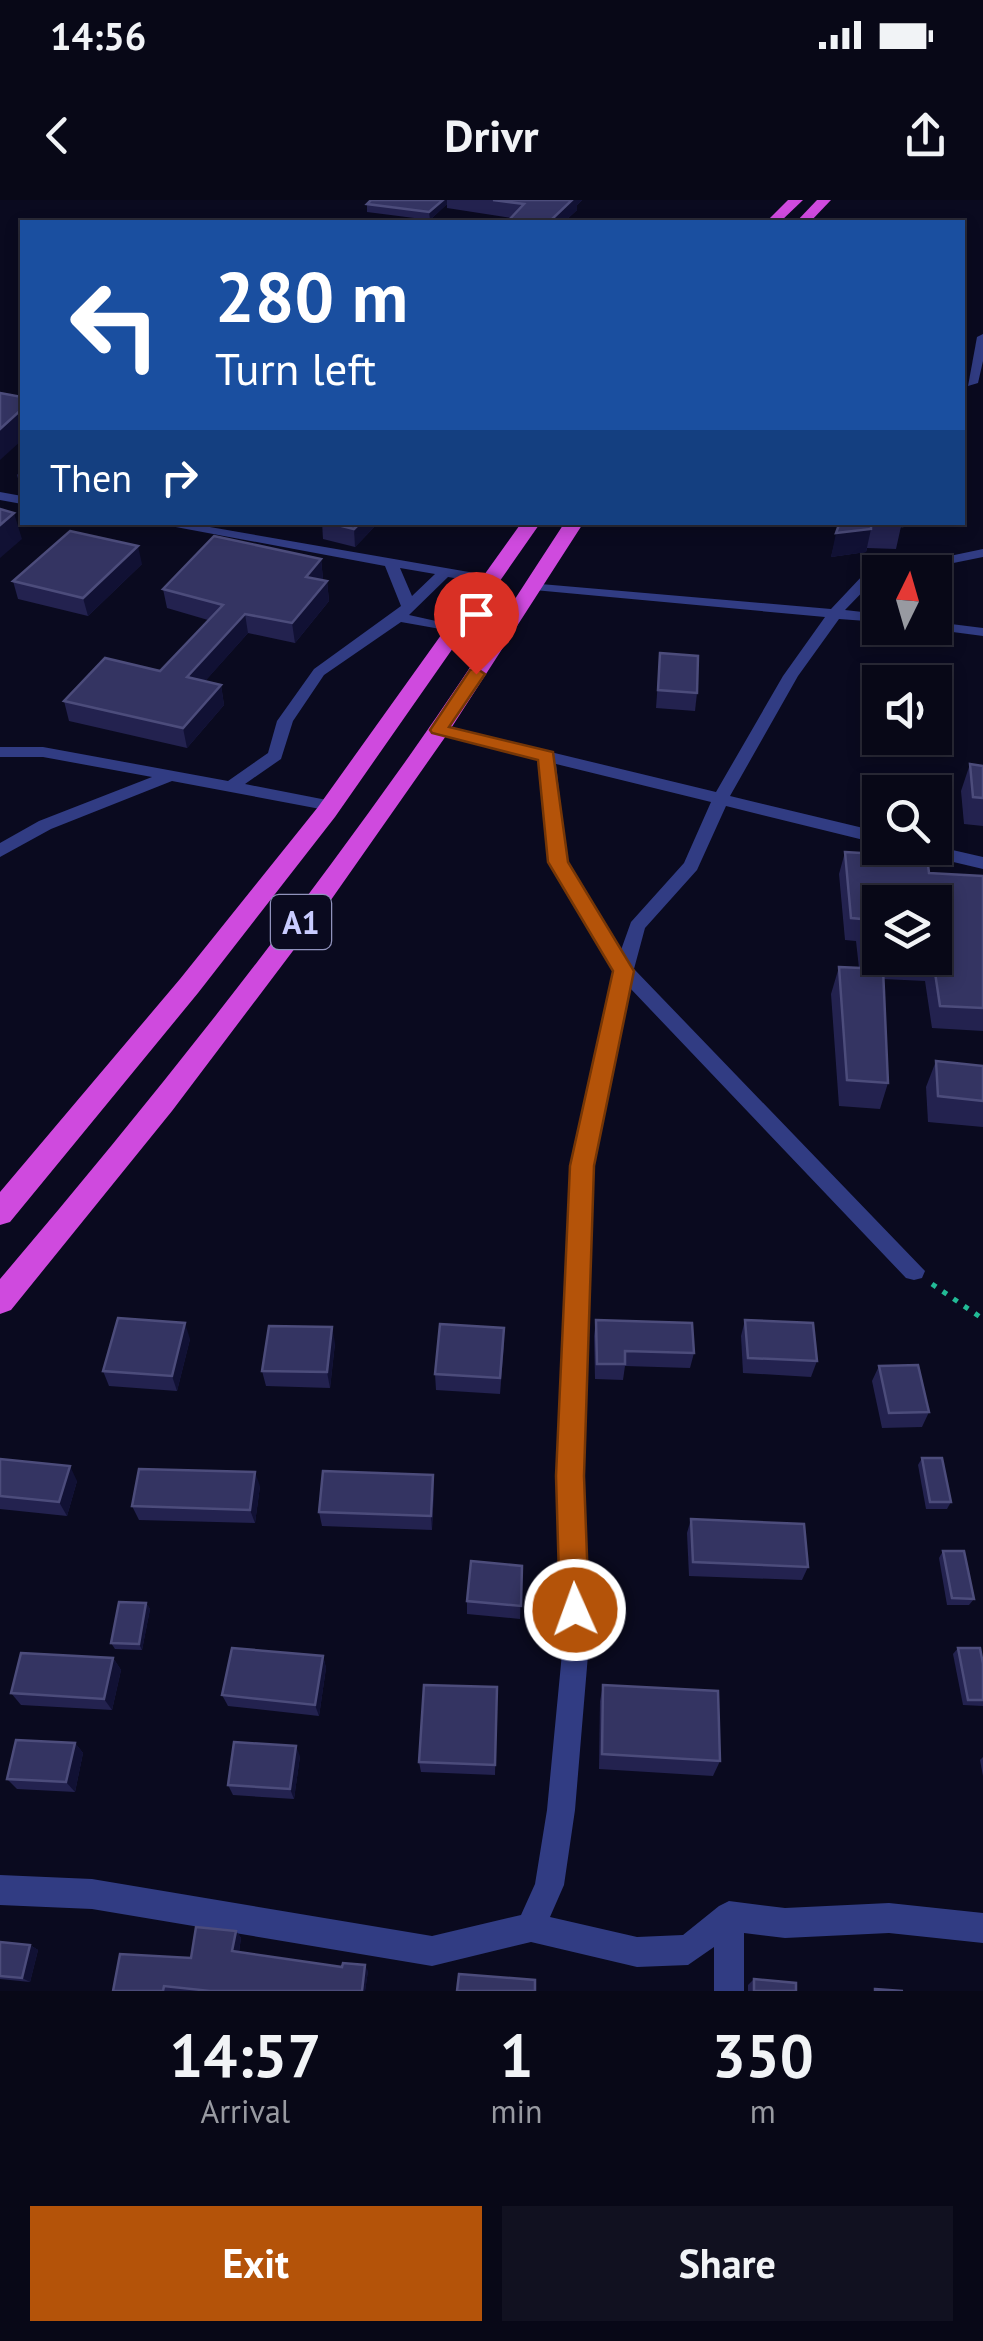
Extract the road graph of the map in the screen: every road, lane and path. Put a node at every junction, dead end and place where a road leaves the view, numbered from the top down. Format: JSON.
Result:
{"nodes":[{"id":1,"x":796,"y":200,"type":"edge"},
{"id":2,"x":824,"y":200,"type":"edge"},
{"id":3,"x":775,"y":220,"type":"edge"},
{"id":4,"x":805,"y":220,"type":"edge"},
{"id":5,"x":983,"y":338,"type":"edge"},
{"id":6,"x":972,"y":383,"type":"edge"},
{"id":7,"x":173,"y":525,"type":"edge"},
{"id":8,"x":530,"y":525,"type":"edge"},
{"id":9,"x":573,"y":525,"type":"edge"},
{"id":10,"x":983,"y":554,"type":"edge"},
{"id":11,"x":952,"y":560,"type":"edge"},
{"id":12,"x":390,"y":562,"type":"junction"},
{"id":13,"x":445,"y":572,"type":"junction"},
{"id":14,"x":492,"y":580,"type":"junction"},
{"id":15,"x":862,"y":585,"type":"edge"},
{"id":16,"x":534,"y":586,"type":"junction"},
{"id":17,"x":404,"y":612,"type":"junction"},
{"id":18,"x":836,"y":612,"type":"junction"},
{"id":19,"x":862,"y":616,"type":"edge"},
{"id":20,"x":952,"y":628,"type":"edge"},
{"id":21,"x":983,"y":632,"type":"edge"},
{"id":22,"x":456,"y":633,"type":"junction"},
{"id":23,"x":496,"y":645,"type":"junction"},
{"id":24,"x":438,"y":730,"type":"junction"},
{"id":25,"x":0,"y":752,"type":"edge"},
{"id":26,"x":547,"y":756,"type":"junction"},
{"id":27,"x":167,"y":777,"type":"junction"},
{"id":28,"x":232,"y":786,"type":"junction"},
{"id":29,"x":721,"y":800,"type":"junction"},
{"id":30,"x":331,"y":806,"type":"junction"},
{"id":31,"x":862,"y":834,"type":"edge"},
{"id":32,"x":0,"y":851,"type":"edge"},
{"id":33,"x":952,"y":856,"type":"edge"},
{"id":34,"x":983,"y":863,"type":"edge"},
{"id":35,"x":624,"y":971,"type":"junction"},
{"id":36,"x":0,"y":1214,"type":"edge"},
{"id":37,"x":914,"y":1271,"type":"joint"},
{"id":38,"x":0,"y":1301,"type":"edge"},
{"id":39,"x":983,"y":1319,"type":"edge"},
{"id":40,"x":0,"y":1890,"type":"edge"},
{"id":41,"x":729,"y":1916,"type":"junction"},
{"id":42,"x":531,"y":1927,"type":"junction"},
{"id":43,"x":983,"y":1928,"type":"edge"},
{"id":44,"x":729,"y":1991,"type":"edge"}],
"edges":[{"from":1,"to":3,"type":"highway"},
{"from":2,"to":4,"type":"highway"},
{"from":5,"to":6,"type":"street"},
{"from":7,"to":12,"type":"street"},
{"from":8,"to":14,"type":"highway","number":"A1"},
{"from":9,"to":16,"type":"highway","number":"A1"},
{"from":10,"to":11,"type":"street"},
{"from":12,"to":13,"type":"street"},
{"from":12,"to":17,"type":"street"},
{"from":13,"to":14,"type":"street"},
{"from":13,"to":17,"type":"street"},
{"from":14,"to":22,"type":"highway","number":"A1"},
{"from":15,"to":18,"type":"street"},
{"from":16,"to":18,"type":"street"},
{"from":16,"to":23,"type":"highway","number":"A1"},
{"from":17,"to":22,"type":"street"},
{"from":17,"to":28,"type":"street"},
{"from":18,"to":19,"type":"street"},
{"from":18,"to":29,"type":"street"},
{"from":20,"to":21,"type":"street"},
{"from":22,"to":23,"type":"highway"},
{"from":22,"to":30,"type":"highway","number":"A1"},
{"from":23,"to":24,"type":"highway","number":"A1"},
{"from":24,"to":26,"type":"street"},
{"from":24,"to":38,"type":"highway","number":"A1"},
{"from":25,"to":27,"type":"street"},
{"from":26,"to":29,"type":"street"},
{"from":26,"to":35,"type":"street"},
{"from":27,"to":28,"type":"street"},
{"from":27,"to":32,"type":"street"},
{"from":28,"to":30,"type":"street"},
{"from":29,"to":31,"type":"street"},
{"from":29,"to":35,"type":"street"},
{"from":30,"to":36,"type":"highway","number":"A1"},
{"from":33,"to":34,"type":"street"},
{"from":35,"to":37,"type":"street"},
{"from":35,"to":42,"type":"street"},
{"from":37,"to":39,"type":"path"},
{"from":40,"to":42,"type":"street"},
{"from":41,"to":42,"type":"street"},
{"from":41,"to":43,"type":"street"},
{"from":41,"to":44,"type":"street"}]}
